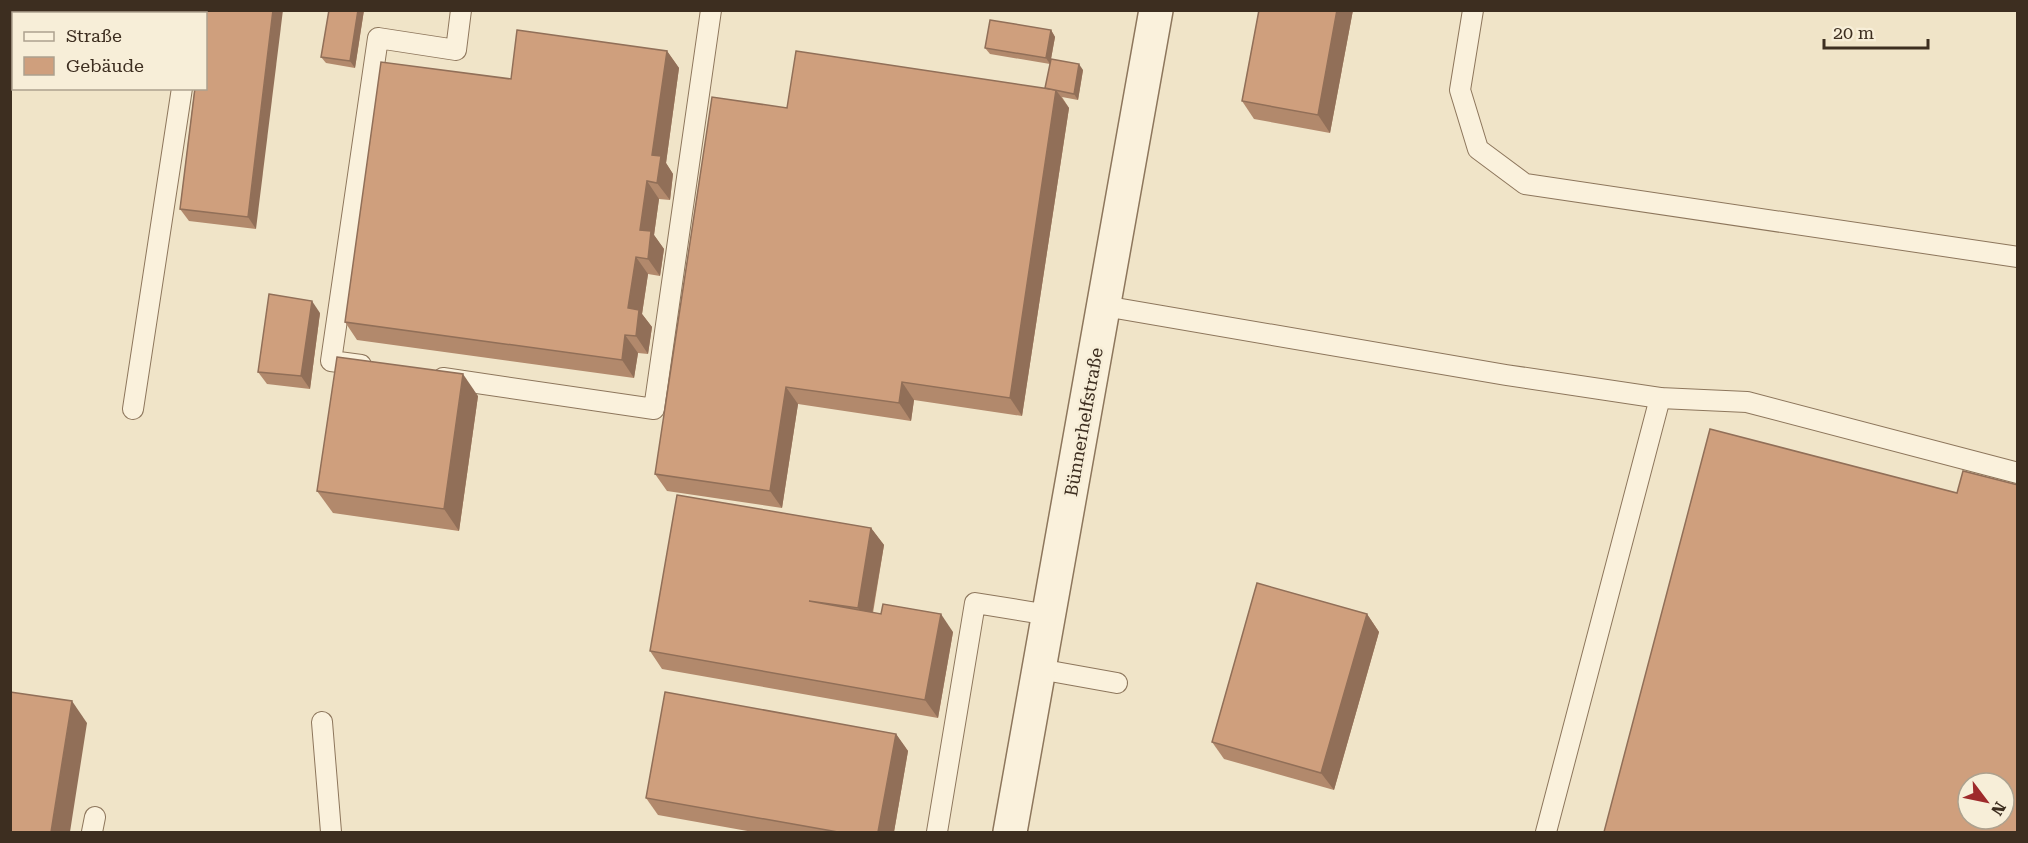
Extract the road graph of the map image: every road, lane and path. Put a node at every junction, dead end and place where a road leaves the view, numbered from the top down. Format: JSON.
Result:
{"nodes":[{"id":1,"x":461,"y":10,"type":"edge"},
{"id":2,"x":711,"y":10,"type":"edge"},
{"id":3,"x":1473,"y":10,"type":"edge"},
{"id":4,"x":1151,"y":11,"type":"edge"},
{"id":5,"x":182,"y":90,"type":"edge"},
{"id":6,"x":2018,"y":257,"type":"edge"},
{"id":7,"x":1104,"y":306,"type":"junction"},
{"id":8,"x":377,"y":368,"type":"edge"},
{"id":9,"x":423,"y":375,"type":"edge"},
{"id":10,"x":1660,"y":398,"type":"junction"},
{"id":11,"x":133,"y":409,"type":"dead end"},
{"id":12,"x":2018,"y":473,"type":"edge"},
{"id":13,"x":1049,"y":615,"type":"junction"},
{"id":14,"x":1040,"y":669,"type":"junction"},
{"id":15,"x":1117,"y":683,"type":"dead end"},
{"id":16,"x":322,"y":722,"type":"dead end"},
{"id":17,"x":331,"y":832,"type":"edge"},
{"id":18,"x":937,"y":832,"type":"edge"},
{"id":19,"x":1010,"y":832,"type":"edge"},
{"id":20,"x":1546,"y":832,"type":"edge"}],
"edges":[{"from":1,"to":8,"type":"lane"},
{"from":2,"to":9,"type":"lane"},
{"from":3,"to":6,"type":"lane"},
{"from":4,"to":7,"type":"street","name":"Bünnerhelfstraße"},
{"from":5,"to":11,"type":"lane"},
{"from":7,"to":10,"type":"lane"},
{"from":7,"to":13,"type":"street","name":"Bünnerhelfstraße"},
{"from":10,"to":12,"type":"lane"},
{"from":10,"to":20,"type":"lane"},
{"from":13,"to":14,"type":"street","name":"Bünnerhelfstraße"},
{"from":13,"to":18,"type":"lane"},
{"from":14,"to":15,"type":"lane"},
{"from":14,"to":19,"type":"street","name":"Bünnerhelfstraße"},
{"from":16,"to":17,"type":"lane"}]}
